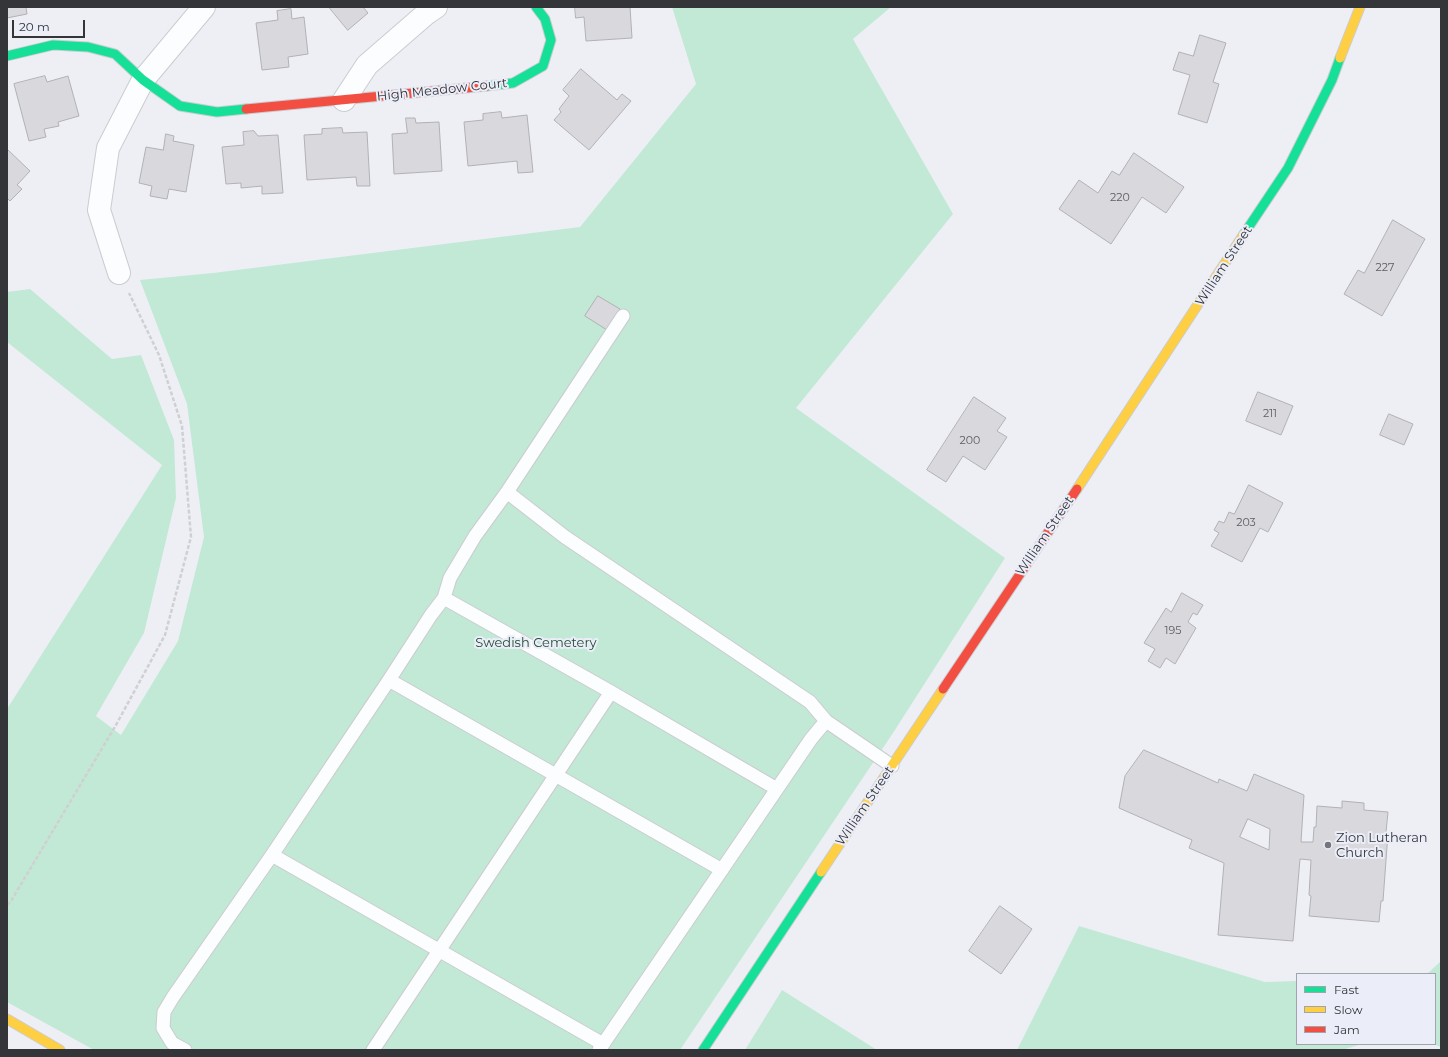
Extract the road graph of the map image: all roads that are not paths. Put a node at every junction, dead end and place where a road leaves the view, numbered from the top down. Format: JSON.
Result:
{"nodes":[{"id":1,"x":204,"y":7,"type":"edge"},
{"id":2,"x":436,"y":7,"type":"edge"},
{"id":3,"x":536,"y":7,"type":"edge"},
{"id":4,"x":1360,"y":7,"type":"edge"},
{"id":5,"x":7,"y":56,"type":"edge"},
{"id":6,"x":143,"y":80,"type":"junction"},
{"id":7,"x":344,"y":100,"type":"junction"},
{"id":8,"x":119,"y":273,"type":"road end"},
{"id":9,"x":624,"y":316,"type":"dead end"},
{"id":10,"x":507,"y":492,"type":"junction"},
{"id":11,"x":444,"y":598,"type":"junction"},
{"id":12,"x":389,"y":680,"type":"junction"},
{"id":13,"x":611,"y":692,"type":"junction"},
{"id":14,"x":826,"y":721,"type":"junction"},
{"id":15,"x":892,"y":766,"type":"junction"},
{"id":16,"x":556,"y":776,"type":"junction"},
{"id":17,"x":777,"y":789,"type":"junction"},
{"id":18,"x":272,"y":855,"type":"junction"},
{"id":19,"x":722,"y":870,"type":"junction"},
{"id":20,"x":440,"y":950,"type":"junction"},
{"id":21,"x":7,"y":1019,"type":"edge"},
{"id":22,"x":601,"y":1047,"type":"edge"},
{"id":23,"x":60,"y":1050,"type":"edge"},
{"id":24,"x":185,"y":1050,"type":"edge"},
{"id":25,"x":373,"y":1050,"type":"edge"},
{"id":26,"x":703,"y":1050,"type":"edge"}],
"edges":[{"from":1,"to":6,"type":"street"},
{"from":2,"to":7,"type":"street"},
{"from":3,"to":7,"type":"street","name":"High Meadow Court"},
{"from":4,"to":15,"type":"street","name":"William Street"},
{"from":5,"to":6,"type":"street","name":"High Meadow Court"},
{"from":6,"to":7,"type":"street","name":"High Meadow Court"},
{"from":6,"to":8,"type":"street"},
{"from":9,"to":10,"type":"lane"},
{"from":10,"to":11,"type":"lane"},
{"from":10,"to":14,"type":"lane"},
{"from":11,"to":12,"type":"lane"},
{"from":11,"to":13,"type":"lane"},
{"from":12,"to":16,"type":"lane"},
{"from":12,"to":18,"type":"lane"},
{"from":13,"to":16,"type":"lane"},
{"from":13,"to":17,"type":"lane"},
{"from":14,"to":15,"type":"lane"},
{"from":14,"to":17,"type":"lane"},
{"from":15,"to":26,"type":"street","name":"William Street"},
{"from":16,"to":19,"type":"lane"},
{"from":16,"to":20,"type":"lane"},
{"from":17,"to":19,"type":"lane"},
{"from":18,"to":20,"type":"lane"},
{"from":18,"to":24,"type":"lane"},
{"from":19,"to":22,"type":"lane"},
{"from":20,"to":22,"type":"lane"},
{"from":20,"to":25,"type":"lane"},
{"from":21,"to":23,"type":"street"}]}
